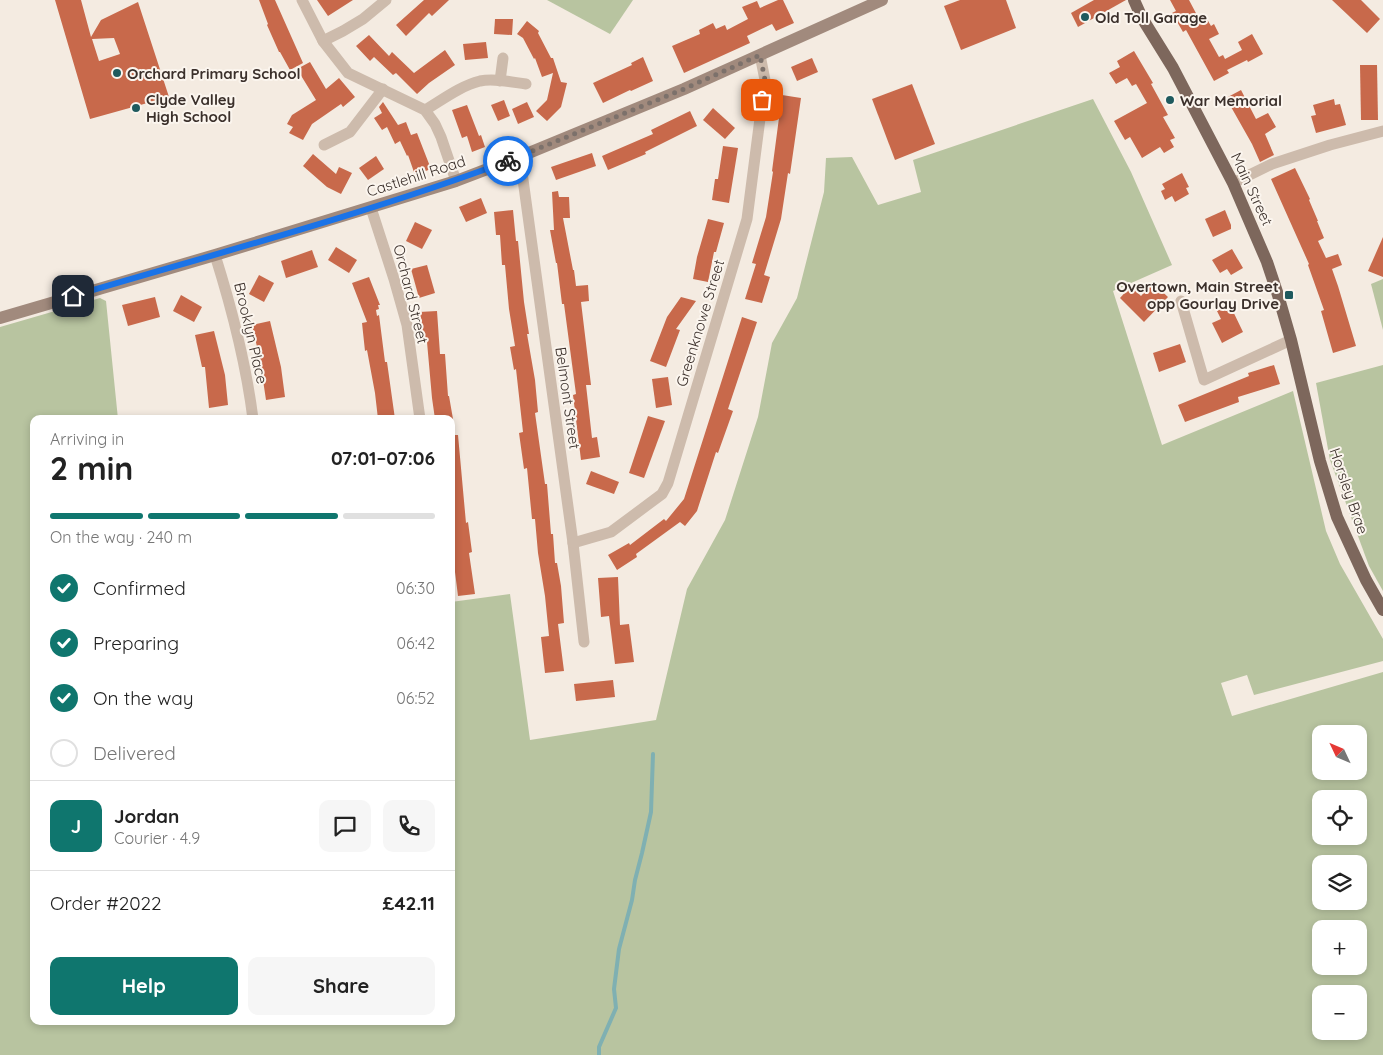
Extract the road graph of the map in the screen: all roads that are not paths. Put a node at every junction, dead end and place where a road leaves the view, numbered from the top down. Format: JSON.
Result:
{"nodes":[{"id":1,"x":302,"y":0,"type":"edge"},
{"id":2,"x":386,"y":0,"type":"edge"},
{"id":3,"x":882,"y":0,"type":"edge"},
{"id":4,"x":1134,"y":0,"type":"edge"},
{"id":5,"x":323,"y":41,"type":"junction"},
{"id":6,"x":760,"y":55,"type":"junction"},
{"id":7,"x":503,"y":58,"type":"dead end"},
{"id":8,"x":500,"y":81,"type":"junction"},
{"id":9,"x":526,"y":84,"type":"dead end"},
{"id":10,"x":384,"y":89,"type":"junction"},
{"id":11,"x":425,"y":110,"type":"junction"},
{"id":12,"x":1383,"y":131,"type":"edge"},
{"id":13,"x":324,"y":145,"type":"dead end"},
{"id":14,"x":519,"y":157,"type":"junction"},
{"id":15,"x":456,"y":181,"type":"junction"},
{"id":16,"x":1233,"y":183,"type":"junction"},
{"id":17,"x":371,"y":208,"type":"junction"},
{"id":18,"x":215,"y":255,"type":"junction"},
{"id":19,"x":1181,"y":301,"type":"dead end"},
{"id":20,"x":0,"y":318,"type":"edge"},
{"id":21,"x":1291,"y":340,"type":"junction"},
{"id":22,"x":1307,"y":406,"type":"joint"},
{"id":23,"x":253,"y":415,"type":"edge"},
{"id":24,"x":419,"y":415,"type":"edge"},
{"id":25,"x":573,"y":544,"type":"junction"},
{"id":26,"x":1383,"y":610,"type":"edge"},
{"id":27,"x":584,"y":642,"type":"dead end"}],
"edges":[{"from":1,"to":5,"type":"street"},
{"from":2,"to":5,"type":"street"},
{"from":3,"to":6,"type":"main road","name":"Castlehill Road"},
{"from":4,"to":16,"type":"main road","name":"Main Street"},
{"from":5,"to":10,"type":"street"},
{"from":6,"to":14,"type":"main road","name":"Castlehill Road"},
{"from":6,"to":25,"type":"street","name":"Greenknowe Street"},
{"from":7,"to":8,"type":"street"},
{"from":8,"to":9,"type":"street"},
{"from":8,"to":11,"type":"street"},
{"from":10,"to":11,"type":"street"},
{"from":10,"to":13,"type":"street"},
{"from":11,"to":15,"type":"street"},
{"from":12,"to":16,"type":"street"},
{"from":14,"to":15,"type":"main road","name":"Castlehill Road"},
{"from":14,"to":25,"type":"street","name":"Belmont Street"},
{"from":15,"to":17,"type":"main road","name":"Castlehill Road"},
{"from":16,"to":21,"type":"main road","name":"Main Street"},
{"from":17,"to":18,"type":"main road","name":"Castlehill Road"},
{"from":17,"to":24,"type":"street","name":"Orchard Street"},
{"from":18,"to":20,"type":"main road","name":"Castlehill Road"},
{"from":18,"to":23,"type":"street","name":"Brooklyn Place"},
{"from":19,"to":21,"type":"street"},
{"from":21,"to":22,"type":"main road","name":"Main Street"},
{"from":22,"to":26,"type":"main road","name":"Horsley Brae"},
{"from":25,"to":27,"type":"street","name":"Belmont Street"}]}
